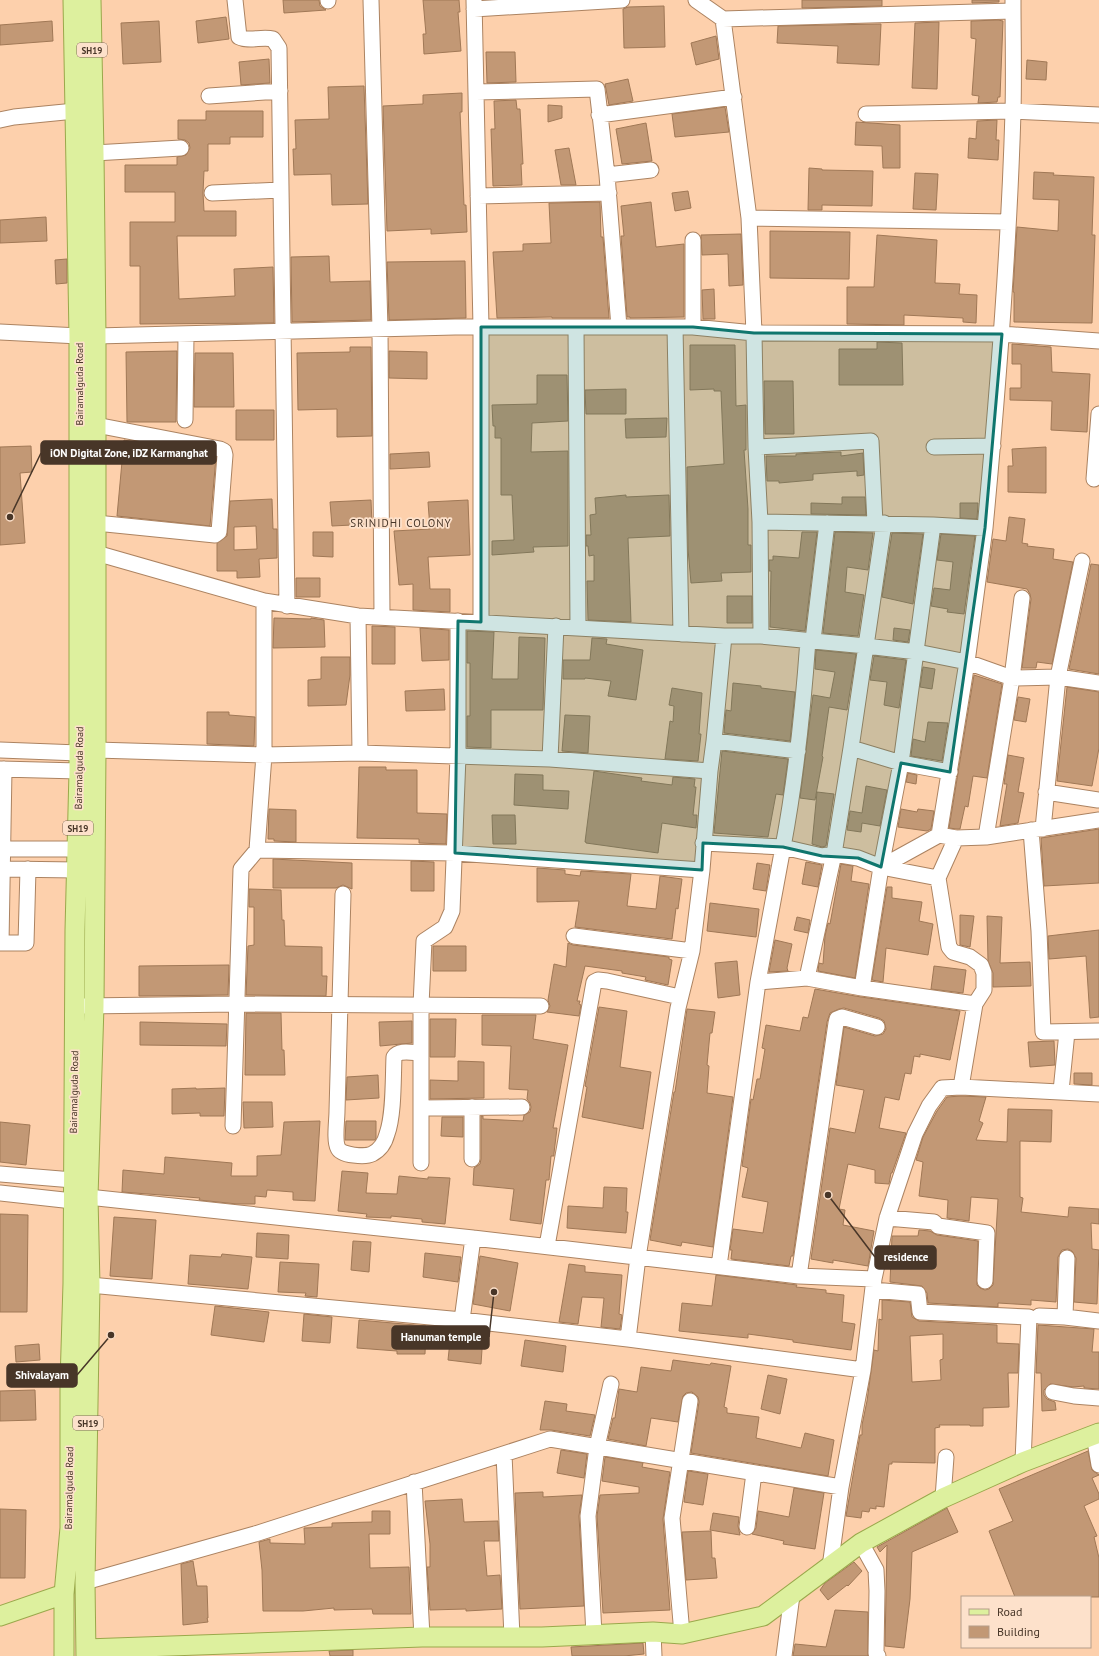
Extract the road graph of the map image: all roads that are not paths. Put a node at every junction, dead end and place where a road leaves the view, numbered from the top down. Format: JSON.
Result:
{"nodes":[{"id":1,"x":73,"y":0,"type":"edge"},
{"id":2,"x":90,"y":0,"type":"edge"},
{"id":3,"x":235,"y":0,"type":"edge"},
{"id":4,"x":371,"y":0,"type":"edge"},
{"id":5,"x":622,"y":0,"type":"edge"},
{"id":6,"x":696,"y":0,"type":"edge"},
{"id":7,"x":552,"y":2,"type":"edge"},
{"id":8,"x":474,"y":4,"type":"edge"},
{"id":9,"x":1013,"y":6,"type":"edge"},
{"id":10,"x":723,"y":19,"type":"junction"},
{"id":11,"x":280,"y":91,"type":"junction"},
{"id":12,"x":476,"y":92,"type":"junction"},
{"id":13,"x":209,"y":96,"type":"dead end"},
{"id":14,"x":734,"y":97,"type":"junction"},
{"id":15,"x":76,"y":111,"type":"junction"},
{"id":16,"x":1013,"y":111,"type":"junction"},
{"id":17,"x":866,"y":114,"type":"dead end"},
{"id":18,"x":599,"y":115,"type":"junction"},
{"id":19,"x":1099,"y":115,"type":"edge"},
{"id":20,"x":0,"y":120,"type":"edge"},
{"id":21,"x":181,"y":148,"type":"dead end"},
{"id":22,"x":94,"y":152,"type":"junction"},
{"id":23,"x":651,"y":170,"type":"dead end"},
{"id":24,"x":607,"y":176,"type":"junction"},
{"id":25,"x":281,"y":190,"type":"junction"},
{"id":26,"x":212,"y":193,"type":"dead end"},
{"id":27,"x":609,"y":193,"type":"junction"},
{"id":28,"x":478,"y":196,"type":"junction"},
{"id":29,"x":749,"y":218,"type":"junction"},
{"id":30,"x":1008,"y":222,"type":"junction"},
{"id":31,"x":693,"y":240,"type":"dead end"},
{"id":32,"x":481,"y":327,"type":"junction"},
{"id":33,"x":576,"y":327,"type":"junction"},
{"id":34,"x":619,"y":327,"type":"junction"},
{"id":35,"x":674,"y":327,"type":"junction"},
{"id":36,"x":692,"y":327,"type":"junction"},
{"id":37,"x":380,"y":329,"type":"junction"},
{"id":38,"x":0,"y":332,"type":"edge"},
{"id":39,"x":283,"y":332,"type":"junction"},
{"id":40,"x":754,"y":333,"type":"junction"},
{"id":41,"x":1002,"y":334,"type":"junction"},
{"id":42,"x":186,"y":335,"type":"junction"},
{"id":43,"x":88,"y":336,"type":"junction"},
{"id":44,"x":1099,"y":341,"type":"edge"},
{"id":45,"x":1099,"y":414,"type":"edge"},
{"id":46,"x":185,"y":420,"type":"dead end"},
{"id":47,"x":96,"y":425,"type":"junction"},
{"id":48,"x":993,"y":446,"type":"junction"},
{"id":49,"x":756,"y":447,"type":"junction"},
{"id":50,"x":934,"y":447,"type":"dead end"},
{"id":51,"x":1094,"y":480,"type":"dead end"},
{"id":52,"x":760,"y":522,"type":"junction"},
{"id":53,"x":96,"y":523,"type":"junction"},
{"id":54,"x":827,"y":523,"type":"junction"},
{"id":55,"x":879,"y":523,"type":"junction"},
{"id":56,"x":932,"y":524,"type":"junction"},
{"id":57,"x":985,"y":528,"type":"junction"},
{"id":58,"x":96,"y":553,"type":"junction"},
{"id":59,"x":1082,"y":561,"type":"dead end"},
{"id":60,"x":1022,"y":598,"type":"dead end"},
{"id":61,"x":264,"y":601,"type":"junction"},
{"id":62,"x":287,"y":606,"type":"junction"},
{"id":63,"x":358,"y":616,"type":"junction"},
{"id":64,"x":382,"y":616,"type":"junction"},
{"id":65,"x":458,"y":621,"type":"junction"},
{"id":66,"x":481,"y":622,"type":"junction"},
{"id":67,"x":556,"y":626,"type":"junction"},
{"id":68,"x":578,"y":628,"type":"junction"},
{"id":69,"x":681,"y":634,"type":"junction"},
{"id":70,"x":724,"y":636,"type":"junction"},
{"id":71,"x":761,"y":636,"type":"junction"},
{"id":72,"x":811,"y":640,"type":"junction"},
{"id":73,"x":866,"y":646,"type":"junction"},
{"id":74,"x":916,"y":652,"type":"junction"},
{"id":75,"x":967,"y":662,"type":"junction"},
{"id":76,"x":1058,"y":677,"type":"junction"},
{"id":77,"x":1012,"y":678,"type":"junction"},
{"id":78,"x":1099,"y":683,"type":"edge"},
{"id":79,"x":714,"y":741,"type":"junction"},
{"id":80,"x":851,"y":748,"type":"junction"},
{"id":81,"x":0,"y":750,"type":"edge"},
{"id":82,"x":798,"y":751,"type":"junction"},
{"id":83,"x":360,"y":754,"type":"junction"},
{"id":84,"x":264,"y":755,"type":"junction"},
{"id":85,"x":458,"y":756,"type":"junction"},
{"id":86,"x":85,"y":758,"type":"junction"},
{"id":87,"x":550,"y":759,"type":"junction"},
{"id":88,"x":901,"y":763,"type":"junction"},
{"id":89,"x":2,"y":769,"type":"edge"},
{"id":90,"x":710,"y":771,"type":"junction"},
{"id":91,"x":950,"y":772,"type":"junction"},
{"id":92,"x":1046,"y":792,"type":"junction"},
{"id":93,"x":1098,"y":795,"type":"edge"},
{"id":94,"x":1098,"y":820,"type":"edge"},
{"id":95,"x":1037,"y":829,"type":"junction"},
{"id":96,"x":939,"y":835,"type":"junction"},
{"id":97,"x":986,"y":837,"type":"junction"},
{"id":98,"x":956,"y":838,"type":"junction"},
{"id":99,"x":704,"y":843,"type":"junction"},
{"id":100,"x":783,"y":847,"type":"junction"},
{"id":101,"x":3,"y":849,"type":"junction"},
{"id":102,"x":77,"y":849,"type":"junction"},
{"id":103,"x":257,"y":850,"type":"junction"},
{"id":104,"x":455,"y":853,"type":"junction"},
{"id":105,"x":834,"y":854,"type":"junction"},
{"id":106,"x":881,"y":867,"type":"junction"},
{"id":107,"x":3,"y":869,"type":"junction"},
{"id":108,"x":28,"y":869,"type":"junction"},
{"id":109,"x":76,"y":870,"type":"junction"},
{"id":110,"x":702,"y":870,"type":"junction"},
{"id":111,"x":938,"y":878,"type":"junction"},
{"id":112,"x":343,"y":894,"type":"dead end"},
{"id":113,"x":574,"y":936,"type":"dead end"},
{"id":114,"x":1,"y":943,"type":"edge"},
{"id":115,"x":692,"y":950,"type":"junction"},
{"id":116,"x":807,"y":978,"type":"junction"},
{"id":117,"x":758,"y":982,"type":"junction"},
{"id":118,"x":862,"y":988,"type":"junction"},
{"id":119,"x":680,"y":997,"type":"junction"},
{"id":120,"x":236,"y":1004,"type":"junction"},
{"id":121,"x":339,"y":1004,"type":"junction"},
{"id":122,"x":975,"y":1004,"type":"junction"},
{"id":123,"x":421,"y":1005,"type":"junction"},
{"id":124,"x":75,"y":1006,"type":"junction"},
{"id":125,"x":94,"y":1006,"type":"junction"},
{"id":126,"x":541,"y":1006,"type":"dead end"},
{"id":127,"x":877,"y":1027,"type":"dead end"},
{"id":128,"x":1099,"y":1031,"type":"edge"},
{"id":129,"x":1067,"y":1032,"type":"junction"},
{"id":130,"x":421,"y":1053,"type":"junction"},
{"id":131,"x":961,"y":1087,"type":"junction"},
{"id":132,"x":1061,"y":1091,"type":"junction"},
{"id":133,"x":1099,"y":1094,"type":"edge"},
{"id":134,"x":472,"y":1107,"type":"junction"},
{"id":135,"x":522,"y":1107,"type":"dead end"},
{"id":136,"x":421,"y":1108,"type":"junction"},
{"id":137,"x":233,"y":1126,"type":"dead end"},
{"id":138,"x":472,"y":1160,"type":"dead end"},
{"id":139,"x":421,"y":1163,"type":"dead end"},
{"id":140,"x":0,"y":1174,"type":"edge"},
{"id":141,"x":73,"y":1180,"type":"junction"},
{"id":142,"x":0,"y":1193,"type":"edge"},
{"id":143,"x":80,"y":1199,"type":"junction"},
{"id":144,"x":887,"y":1218,"type":"junction"},
{"id":145,"x":474,"y":1238,"type":"junction"},
{"id":146,"x":547,"y":1246,"type":"junction"},
{"id":147,"x":638,"y":1257,"type":"junction"},
{"id":148,"x":1067,"y":1258,"type":"dead end"},
{"id":149,"x":719,"y":1266,"type":"junction"},
{"id":150,"x":799,"y":1276,"type":"junction"},
{"id":151,"x":985,"y":1281,"type":"dead end"},
{"id":152,"x":873,"y":1284,"type":"junction"},
{"id":153,"x":90,"y":1285,"type":"junction"},
{"id":154,"x":1039,"y":1316,"type":"dead end"},
{"id":155,"x":1065,"y":1317,"type":"junction"},
{"id":156,"x":462,"y":1320,"type":"junction"},
{"id":157,"x":1099,"y":1321,"type":"edge"},
{"id":158,"x":628,"y":1339,"type":"junction"},
{"id":159,"x":863,"y":1370,"type":"junction"},
{"id":160,"x":70,"y":1372,"type":"junction"},
{"id":161,"x":89,"y":1372,"type":"junction"},
{"id":162,"x":611,"y":1384,"type":"dead end"},
{"id":163,"x":1053,"y":1392,"type":"dead end"},
{"id":164,"x":1099,"y":1398,"type":"edge"},
{"id":165,"x":690,"y":1401,"type":"dead end"},
{"id":166,"x":1097,"y":1434,"type":"edge"},
{"id":167,"x":597,"y":1447,"type":"junction"},
{"id":168,"x":504,"y":1454,"type":"junction"},
{"id":169,"x":946,"y":1457,"type":"dead end"},
{"id":170,"x":681,"y":1461,"type":"junction"},
{"id":171,"x":1023,"y":1462,"type":"junction"},
{"id":172,"x":1099,"y":1465,"type":"edge"},
{"id":173,"x":754,"y":1473,"type":"junction"},
{"id":174,"x":414,"y":1482,"type":"junction"},
{"id":175,"x":841,"y":1487,"type":"junction"},
{"id":176,"x":943,"y":1498,"type":"junction"},
{"id":177,"x":747,"y":1527,"type":"dead end"},
{"id":178,"x":862,"y":1543,"type":"junction"},
{"id":179,"x":830,"y":1567,"type":"junction"},
{"id":180,"x":85,"y":1582,"type":"junction"},
{"id":181,"x":64,"y":1594,"type":"junction"},
{"id":182,"x":792,"y":1595,"type":"junction"},
{"id":183,"x":0,"y":1616,"type":"edge"},
{"id":184,"x":652,"y":1632,"type":"junction"},
{"id":185,"x":682,"y":1634,"type":"junction"},
{"id":186,"x":594,"y":1635,"type":"junction"},
{"id":187,"x":422,"y":1637,"type":"junction"},
{"id":188,"x":512,"y":1637,"type":"junction"},
{"id":189,"x":86,"y":1653,"type":"edge"},
{"id":190,"x":64,"y":1656,"type":"edge"},
{"id":191,"x":654,"y":1656,"type":"edge"},
{"id":192,"x":784,"y":1656,"type":"edge"},
{"id":193,"x":878,"y":1656,"type":"edge"}],
"edges":[{"from":1,"to":15,"type":"main road","name":"Bairamalguda Road","number":"SH19"},
{"from":2,"to":22,"type":"main road","name":"Bairamalguda Road","number":"SH19"},
{"from":3,"to":11,"type":"street"},
{"from":4,"to":37,"type":"street"},
{"from":5,"to":7,"type":"street"},
{"from":6,"to":10,"type":"street"},
{"from":7,"to":8,"type":"street"},
{"from":8,"to":12,"type":"street"},
{"from":9,"to":10,"type":"street"},
{"from":9,"to":16,"type":"street"},
{"from":10,"to":14,"type":"street"},
{"from":11,"to":13,"type":"street"},
{"from":11,"to":25,"type":"street"},
{"from":12,"to":18,"type":"street"},
{"from":12,"to":28,"type":"street"},
{"from":14,"to":18,"type":"street"},
{"from":14,"to":29,"type":"street"},
{"from":15,"to":20,"type":"street"},
{"from":15,"to":43,"type":"main road","name":"Bairamalguda Road","number":"SH19"},
{"from":16,"to":17,"type":"street"},
{"from":16,"to":19,"type":"street"},
{"from":16,"to":30,"type":"street"},
{"from":18,"to":24,"type":"street"},
{"from":21,"to":22,"type":"street"},
{"from":22,"to":43,"type":"main road","name":"Bairamalguda Road","number":"SH19"},
{"from":23,"to":24,"type":"street"},
{"from":24,"to":27,"type":"street"},
{"from":25,"to":26,"type":"street"},
{"from":25,"to":39,"type":"street"},
{"from":27,"to":28,"type":"street"},
{"from":27,"to":34,"type":"street"},
{"from":28,"to":32,"type":"street"},
{"from":29,"to":30,"type":"street"},
{"from":29,"to":40,"type":"street"},
{"from":30,"to":41,"type":"street"},
{"from":31,"to":36,"type":"street"},
{"from":32,"to":33,"type":"street"},
{"from":32,"to":37,"type":"street"},
{"from":32,"to":66,"type":"street"},
{"from":33,"to":34,"type":"street"},
{"from":33,"to":68,"type":"street"},
{"from":34,"to":35,"type":"street"},
{"from":35,"to":36,"type":"street"},
{"from":35,"to":69,"type":"street"},
{"from":36,"to":40,"type":"street"},
{"from":37,"to":39,"type":"street"},
{"from":37,"to":64,"type":"street"},
{"from":38,"to":43,"type":"street"},
{"from":39,"to":42,"type":"street"},
{"from":39,"to":62,"type":"street"},
{"from":40,"to":41,"type":"street"},
{"from":40,"to":49,"type":"street"},
{"from":41,"to":44,"type":"street"},
{"from":41,"to":48,"type":"street"},
{"from":42,"to":43,"type":"street"},
{"from":42,"to":46,"type":"street"},
{"from":43,"to":47,"type":"main road","name":"Bairamalguda Road","number":"SH19"},
{"from":43,"to":86,"type":"main road","name":"Bairamalguda Road","number":"SH19"},
{"from":45,"to":51,"type":"street"},
{"from":47,"to":53,"type":"main road","name":"Bairamalguda Road","number":"SH19"},
{"from":47,"to":53,"type":"street"},
{"from":48,"to":50,"type":"street"},
{"from":48,"to":57,"type":"street"},
{"from":49,"to":52,"type":"street"},
{"from":49,"to":55,"type":"street"},
{"from":52,"to":54,"type":"street"},
{"from":52,"to":71,"type":"street"},
{"from":53,"to":58,"type":"main road","name":"Bairamalguda Road","number":"SH19"},
{"from":54,"to":55,"type":"street"},
{"from":54,"to":72,"type":"street"},
{"from":55,"to":56,"type":"street"},
{"from":55,"to":73,"type":"street"},
{"from":56,"to":57,"type":"street"},
{"from":56,"to":74,"type":"street"},
{"from":57,"to":75,"type":"street"},
{"from":58,"to":61,"type":"street"},
{"from":58,"to":86,"type":"main road","name":"Bairamalguda Road","number":"SH19"},
{"from":59,"to":76,"type":"street"},
{"from":60,"to":77,"type":"street"},
{"from":61,"to":62,"type":"street"},
{"from":61,"to":84,"type":"street"},
{"from":62,"to":63,"type":"street"},
{"from":63,"to":64,"type":"street"},
{"from":63,"to":83,"type":"street"},
{"from":64,"to":65,"type":"street"},
{"from":65,"to":66,"type":"street"},
{"from":65,"to":85,"type":"street"},
{"from":66,"to":67,"type":"street"},
{"from":67,"to":68,"type":"street"},
{"from":67,"to":87,"type":"street"},
{"from":68,"to":69,"type":"street"},
{"from":69,"to":70,"type":"street"},
{"from":70,"to":71,"type":"street"},
{"from":70,"to":79,"type":"street"},
{"from":71,"to":72,"type":"street"},
{"from":72,"to":73,"type":"street"},
{"from":72,"to":82,"type":"street"},
{"from":73,"to":74,"type":"street"},
{"from":73,"to":80,"type":"street"},
{"from":74,"to":75,"type":"street"},
{"from":74,"to":88,"type":"street"},
{"from":75,"to":77,"type":"street"},
{"from":75,"to":91,"type":"street"},
{"from":76,"to":77,"type":"street"},
{"from":76,"to":78,"type":"street"},
{"from":76,"to":92,"type":"street"},
{"from":77,"to":97,"type":"street"},
{"from":79,"to":82,"type":"street"},
{"from":79,"to":90,"type":"street"},
{"from":80,"to":88,"type":"street"},
{"from":80,"to":105,"type":"street"},
{"from":81,"to":86,"type":"street"},
{"from":82,"to":100,"type":"street"},
{"from":83,"to":84,"type":"street"},
{"from":83,"to":85,"type":"street"},
{"from":84,"to":86,"type":"street"},
{"from":84,"to":103,"type":"street"},
{"from":85,"to":87,"type":"street"},
{"from":85,"to":104,"type":"street"},
{"from":86,"to":89,"type":"street"},
{"from":86,"to":102,"type":"main road","name":"Bairamalguda Road","number":"SH19"},
{"from":86,"to":125,"type":"main road","name":"Bairamalguda Road","number":"SH19"},
{"from":87,"to":90,"type":"street"},
{"from":88,"to":91,"type":"street"},
{"from":88,"to":106,"type":"street"},
{"from":89,"to":101,"type":"street"},
{"from":90,"to":99,"type":"street"},
{"from":91,"to":96,"type":"street"},
{"from":92,"to":93,"type":"street"},
{"from":92,"to":95,"type":"street"},
{"from":93,"to":94,"type":"street"},
{"from":94,"to":95,"type":"street"},
{"from":95,"to":97,"type":"street"},
{"from":95,"to":129,"type":"street"},
{"from":96,"to":98,"type":"street"},
{"from":96,"to":106,"type":"street"},
{"from":97,"to":98,"type":"street"},
{"from":98,"to":111,"type":"street"},
{"from":99,"to":100,"type":"street"},
{"from":99,"to":110,"type":"street"},
{"from":100,"to":105,"type":"street"},
{"from":100,"to":117,"type":"street"},
{"from":101,"to":102,"type":"street"},
{"from":101,"to":107,"type":"street"},
{"from":102,"to":109,"type":"main road","name":"Bairamalguda Road","number":"SH19"},
{"from":103,"to":104,"type":"street"},
{"from":103,"to":120,"type":"street"},
{"from":104,"to":110,"type":"street"},
{"from":104,"to":123,"type":"street"},
{"from":105,"to":106,"type":"street"},
{"from":105,"to":116,"type":"street"},
{"from":106,"to":111,"type":"street"},
{"from":106,"to":118,"type":"street"},
{"from":107,"to":108,"type":"street"},
{"from":107,"to":114,"type":"street"},
{"from":108,"to":109,"type":"street"},
{"from":108,"to":114,"type":"street"},
{"from":109,"to":124,"type":"main road","name":"Bairamalguda Road","number":"SH19"},
{"from":110,"to":115,"type":"street"},
{"from":111,"to":122,"type":"street"},
{"from":112,"to":121,"type":"street"},
{"from":113,"to":115,"type":"street"},
{"from":115,"to":119,"type":"street"},
{"from":116,"to":117,"type":"street"},
{"from":116,"to":118,"type":"street"},
{"from":117,"to":149,"type":"street"},
{"from":118,"to":122,"type":"street"},
{"from":119,"to":146,"type":"street"},
{"from":119,"to":147,"type":"street"},
{"from":120,"to":121,"type":"street"},
{"from":120,"to":125,"type":"street"},
{"from":120,"to":137,"type":"street"},
{"from":121,"to":123,"type":"street"},
{"from":121,"to":130,"type":"street"},
{"from":122,"to":131,"type":"street"},
{"from":123,"to":126,"type":"street"},
{"from":123,"to":130,"type":"street"},
{"from":124,"to":125,"type":"street"},
{"from":124,"to":141,"type":"main road","name":"Bairamalguda Road","number":"SH19"},
{"from":125,"to":143,"type":"main road","name":"Bairamalguda Road","number":"SH19"},
{"from":127,"to":150,"type":"street"},
{"from":128,"to":129,"type":"street"},
{"from":129,"to":132,"type":"street"},
{"from":130,"to":136,"type":"street"},
{"from":131,"to":132,"type":"street"},
{"from":131,"to":144,"type":"street"},
{"from":132,"to":133,"type":"street"},
{"from":134,"to":135,"type":"street"},
{"from":134,"to":136,"type":"street"},
{"from":134,"to":138,"type":"street"},
{"from":136,"to":139,"type":"street"},
{"from":140,"to":141,"type":"street"},
{"from":141,"to":143,"type":"main road","name":"Bairamalguda Road","number":"SH19"},
{"from":142,"to":143,"type":"street"},
{"from":143,"to":145,"type":"street"},
{"from":143,"to":153,"type":"main road","name":"Bairamalguda Road","number":"SH19"},
{"from":143,"to":160,"type":"main road","name":"Bairamalguda Road","number":"SH19"},
{"from":144,"to":151,"type":"street"},
{"from":144,"to":152,"type":"street"},
{"from":145,"to":146,"type":"street"},
{"from":145,"to":156,"type":"street"},
{"from":146,"to":147,"type":"street"},
{"from":147,"to":149,"type":"street"},
{"from":147,"to":158,"type":"street"},
{"from":148,"to":155,"type":"street"},
{"from":149,"to":150,"type":"street"},
{"from":150,"to":152,"type":"street"},
{"from":152,"to":159,"type":"street"},
{"from":152,"to":171,"type":"street"},
{"from":153,"to":156,"type":"street"},
{"from":153,"to":161,"type":"main road","name":"Bairamalguda Road","number":"SH19"},
{"from":154,"to":155,"type":"street"},
{"from":155,"to":157,"type":"street"},
{"from":156,"to":158,"type":"street"},
{"from":158,"to":159,"type":"street"},
{"from":159,"to":175,"type":"street"},
{"from":160,"to":161,"type":"main road"},
{"from":160,"to":181,"type":"main road","name":"Bairamalguda Road","number":"SH19"},
{"from":161,"to":180,"type":"main road","name":"Bairamalguda Road","number":"SH19"},
{"from":162,"to":167,"type":"street"},
{"from":163,"to":164,"type":"street"},
{"from":165,"to":170,"type":"street"},
{"from":166,"to":171,"type":"main road"},
{"from":166,"to":172,"type":"street"},
{"from":167,"to":168,"type":"street"},
{"from":167,"to":170,"type":"street"},
{"from":167,"to":186,"type":"street"},
{"from":168,"to":174,"type":"street"},
{"from":168,"to":188,"type":"street"},
{"from":169,"to":176,"type":"street"},
{"from":170,"to":173,"type":"street"},
{"from":170,"to":185,"type":"street"},
{"from":171,"to":176,"type":"main road"},
{"from":173,"to":175,"type":"street"},
{"from":173,"to":177,"type":"street"},
{"from":174,"to":180,"type":"street"},
{"from":174,"to":187,"type":"street"},
{"from":175,"to":179,"type":"street"},
{"from":176,"to":178,"type":"main road"},
{"from":178,"to":179,"type":"main road"},
{"from":178,"to":193,"type":"street"},
{"from":179,"to":182,"type":"main road"},
{"from":180,"to":189,"type":"main road","name":"Bairamalguda Road","number":"SH19"},
{"from":181,"to":183,"type":"main road"},
{"from":181,"to":190,"type":"main road","name":"Bairamalguda Road","number":"SH19"},
{"from":182,"to":185,"type":"main road"},
{"from":182,"to":192,"type":"street"},
{"from":184,"to":185,"type":"main road"},
{"from":184,"to":186,"type":"main road"},
{"from":184,"to":191,"type":"street"},
{"from":186,"to":188,"type":"main road"},
{"from":187,"to":188,"type":"main road"},
{"from":187,"to":189,"type":"main road"}]}
